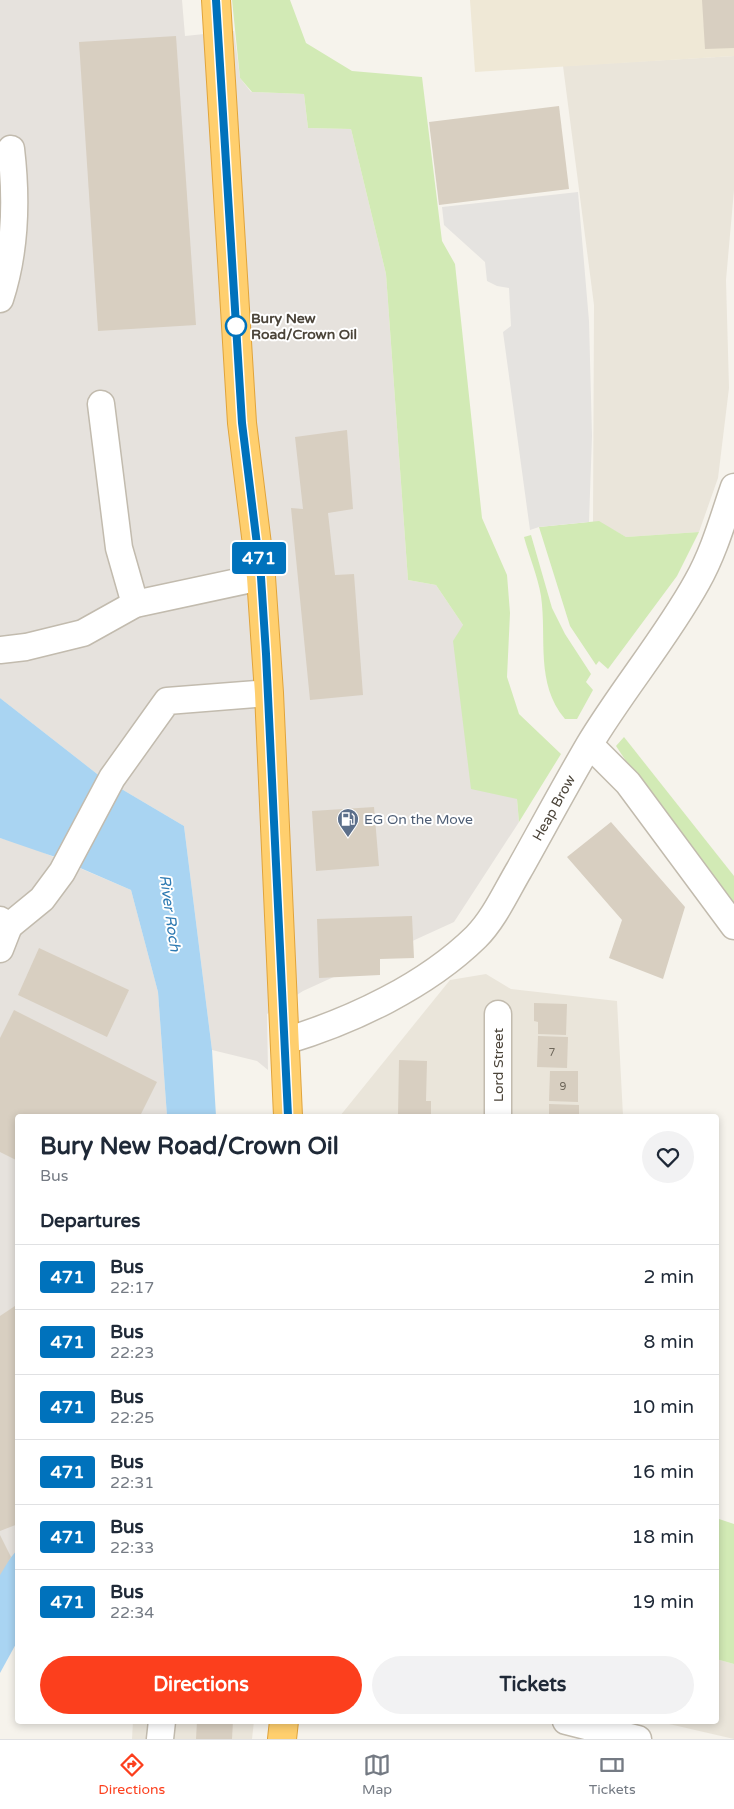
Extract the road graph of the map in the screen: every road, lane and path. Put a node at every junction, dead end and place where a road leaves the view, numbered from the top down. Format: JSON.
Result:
{"nodes":[{"id":1,"x":216,"y":0,"type":"edge"},
{"id":2,"x":10,"y":149,"type":"dead end"},
{"id":3,"x":0,"y":299,"type":"edge"},
{"id":4,"x":101,"y":404,"type":"dead end"},
{"id":5,"x":734,"y":487,"type":"edge"},
{"id":6,"x":261,"y":577,"type":"junction"},
{"id":7,"x":136,"y":604,"type":"junction"},
{"id":8,"x":0,"y":650,"type":"edge"},
{"id":9,"x":269,"y":693,"type":"junction"},
{"id":10,"x":590,"y":744,"type":"junction"},
{"id":11,"x":734,"y":926,"type":"edge"},
{"id":12,"x":3,"y":932,"type":"edge"},
{"id":13,"x":498,"y":1014,"type":"dead end"},
{"id":14,"x":285,"y":1040,"type":"junction"},
{"id":15,"x":288,"y":1114,"type":"edge"},
{"id":16,"x":498,"y":1114,"type":"edge"},
{"id":17,"x":162,"y":1724,"type":"edge"},
{"id":18,"x":284,"y":1724,"type":"edge"},
{"id":19,"x":578,"y":1724,"type":"edge"},
{"id":20,"x":160,"y":1739,"type":"edge"},
{"id":21,"x":282,"y":1739,"type":"edge"},
{"id":22,"x":638,"y":1739,"type":"edge"}],
"edges":[{"from":1,"to":6,"type":"highway"},
{"from":2,"to":3,"type":"street"},
{"from":4,"to":7,"type":"street"},
{"from":5,"to":10,"type":"street","name":"Heap Brow"},
{"from":6,"to":7,"type":"street"},
{"from":6,"to":9,"type":"highway"},
{"from":7,"to":8,"type":"street"},
{"from":9,"to":12,"type":"street"},
{"from":9,"to":14,"type":"highway"},
{"from":10,"to":11,"type":"street"},
{"from":10,"to":14,"type":"street","name":"Heap Brow"},
{"from":13,"to":16,"type":"street","name":"Lord Street"},
{"from":14,"to":15,"type":"highway"},
{"from":17,"to":20,"type":"street"},
{"from":18,"to":21,"type":"highway"},
{"from":19,"to":22,"type":"street"}]}
